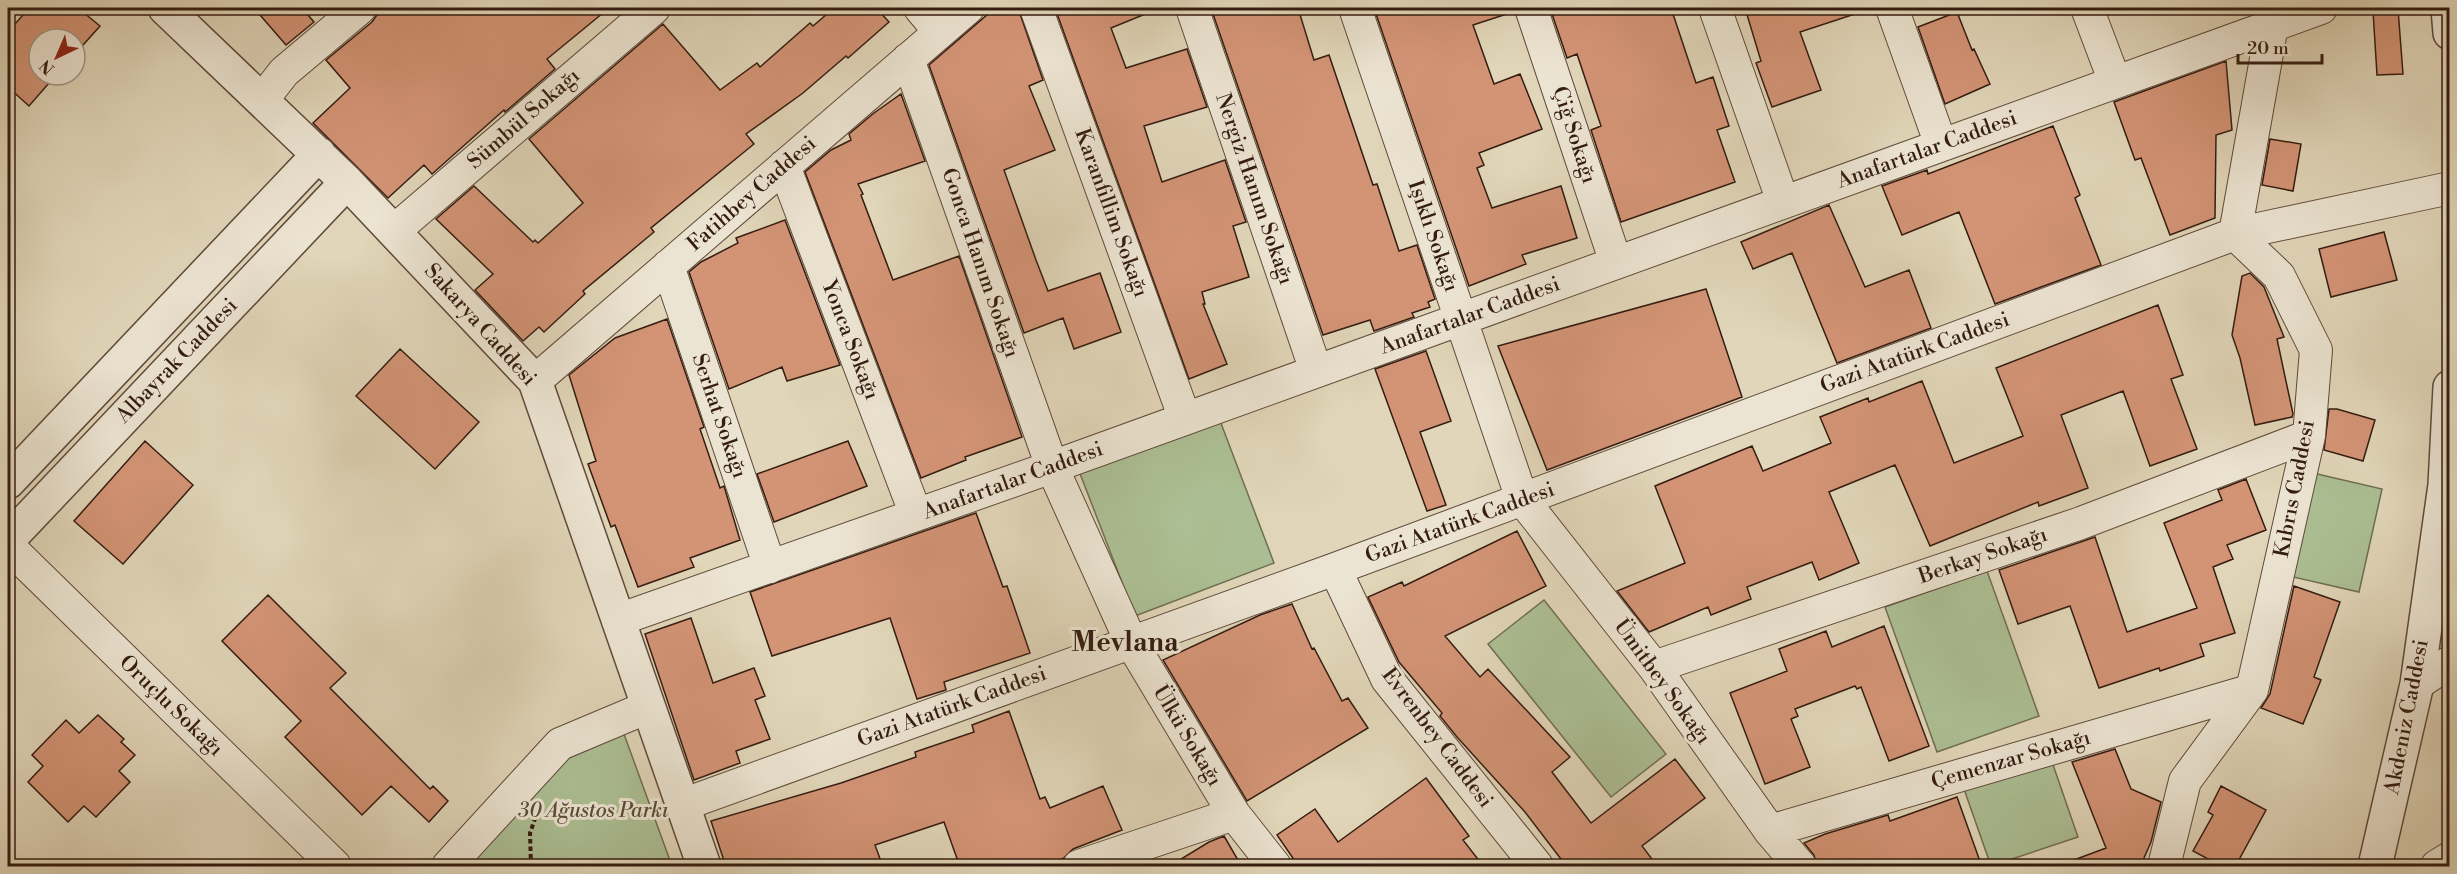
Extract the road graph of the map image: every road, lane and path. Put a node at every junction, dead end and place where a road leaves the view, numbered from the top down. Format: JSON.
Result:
{"nodes":[{"id":1,"x":165,"y":8,"type":"edge"},
{"id":2,"x":360,"y":8,"type":"edge"},
{"id":3,"x":654,"y":8,"type":"edge"},
{"id":4,"x":920,"y":8,"type":"edge"},
{"id":5,"x":968,"y":8,"type":"edge"},
{"id":6,"x":1036,"y":8,"type":"edge"},
{"id":7,"x":1192,"y":8,"type":"edge"},
{"id":8,"x":1355,"y":8,"type":"edge"},
{"id":9,"x":1531,"y":8,"type":"edge"},
{"id":10,"x":1715,"y":8,"type":"edge"},
{"id":11,"x":1892,"y":8,"type":"edge"},
{"id":12,"x":2087,"y":8,"type":"edge"},
{"id":13,"x":2321,"y":8,"type":"edge"},
{"id":14,"x":2448,"y":8,"type":"edge"},
{"id":15,"x":2272,"y":16,"type":"edge"},
{"id":16,"x":940,"y":32,"type":"junction"},
{"id":17,"x":2450,"y":33,"type":"edge"},
{"id":18,"x":908,"y":59,"type":"junction"},
{"id":19,"x":2115,"y":82,"type":"junction"},
{"id":20,"x":262,"y":100,"type":"junction"},
{"id":21,"x":1941,"y":145,"type":"junction"},
{"id":22,"x":319,"y":154,"type":"junction"},
{"id":23,"x":784,"y":166,"type":"junction"},
{"id":24,"x":347,"y":182,"type":"junction"},
{"id":25,"x":2450,"y":188,"type":"edge"},
{"id":26,"x":1783,"y":202,"type":"junction"},
{"id":27,"x":394,"y":231,"type":"junction"},
{"id":28,"x":2235,"y":234,"type":"junction"},
{"id":29,"x":1616,"y":263,"type":"junction"},
{"id":30,"x":668,"y":266,"type":"junction"},
{"id":31,"x":1461,"y":319,"type":"junction"},
{"id":32,"x":1316,"y":371,"type":"junction"},
{"id":33,"x":535,"y":381,"type":"junction"},
{"id":34,"x":2450,"y":387,"type":"edge"},
{"id":35,"x":1185,"y":419,"type":"junction"},
{"id":36,"x":2309,"y":436,"type":"junction"},
{"id":37,"x":1052,"y":467,"type":"junction"},
{"id":38,"x":8,"y":482,"type":"edge"},
{"id":39,"x":2447,"y":484,"type":"edge"},
{"id":40,"x":1522,"y":500,"type":"junction"},
{"id":41,"x":916,"y":515,"type":"junction"},
{"id":42,"x":8,"y":540,"type":"edge"},
{"id":43,"x":8,"y":546,"type":"edge"},
{"id":44,"x":770,"y":567,"type":"junction"},
{"id":45,"x":1335,"y":569,"type":"junction"},
{"id":46,"x":618,"y":620,"type":"junction"},
{"id":47,"x":1131,"y":642,"type":"junction"},
{"id":48,"x":2450,"y":662,"type":"edge"},
{"id":49,"x":1654,"y":667,"type":"junction"},
{"id":50,"x":2416,"y":684,"type":"junction"},
{"id":51,"x":2252,"y":690,"type":"junction"},
{"id":52,"x":648,"y":707,"type":"junction"},
{"id":53,"x":682,"y":805,"type":"junction"},
{"id":54,"x":1234,"y":814,"type":"junction"},
{"id":55,"x":1770,"y":831,"type":"junction"},
{"id":56,"x":2450,"y":858,"type":"edge"},
{"id":57,"x":335,"y":867,"type":"edge"},
{"id":58,"x":448,"y":867,"type":"edge"},
{"id":59,"x":704,"y":867,"type":"edge"},
{"id":60,"x":1079,"y":867,"type":"edge"},
{"id":61,"x":1275,"y":867,"type":"edge"},
{"id":62,"x":1537,"y":867,"type":"edge"},
{"id":63,"x":1800,"y":867,"type":"edge"},
{"id":64,"x":2164,"y":867,"type":"edge"},
{"id":65,"x":2375,"y":867,"type":"edge"},
{"id":66,"x":2438,"y":867,"type":"edge"}],
"edges":[{"from":1,"to":20,"type":"street","name":"Sakarya Caddesi"},
{"from":2,"to":20,"type":"street"},
{"from":3,"to":27,"type":"street","name":"Sümbül Sokağı"},
{"from":4,"to":16,"type":"street"},
{"from":5,"to":16,"type":"street","name":"Fatihbey Caddesi"},
{"from":6,"to":35,"type":"street","name":"Karanfillim Sokağı"},
{"from":7,"to":32,"type":"street","name":"Nergiz Hanım Sokağı"},
{"from":8,"to":31,"type":"street","name":"Işıklı Sokağı"},
{"from":9,"to":29,"type":"street","name":"Çiğ Sokağı"},
{"from":10,"to":26,"type":"street"},
{"from":11,"to":21,"type":"street"},
{"from":12,"to":19,"type":"street"},
{"from":13,"to":15,"type":"street","name":"Anafartalar Caddesi"},
{"from":14,"to":17,"type":"street"},
{"from":15,"to":19,"type":"street","name":"Anafartalar Caddesi"},
{"from":15,"to":28,"type":"street"},
{"from":16,"to":18,"type":"street","name":"Fatihbey Caddesi"},
{"from":18,"to":23,"type":"street","name":"Fatihbey Caddesi"},
{"from":18,"to":37,"type":"street","name":"Gonca Hanım Sokağı"},
{"from":19,"to":21,"type":"street","name":"Anafartalar Caddesi"},
{"from":20,"to":22,"type":"street","name":"Sakarya Caddesi"},
{"from":21,"to":26,"type":"street","name":"Anafartalar Caddesi"},
{"from":22,"to":24,"type":"street","name":"Sakarya Caddesi"},
{"from":22,"to":38,"type":"street","name":"Albayrak Caddesi"},
{"from":23,"to":30,"type":"street","name":"Fatihbey Caddesi"},
{"from":23,"to":41,"type":"street","name":"Yonca Sokağı"},
{"from":24,"to":27,"type":"street","name":"Sakarya Caddesi"},
{"from":24,"to":42,"type":"street","name":"Albayrak Caddesi"},
{"from":25,"to":28,"type":"street","name":"Gazi Atatürk Caddesi"},
{"from":26,"to":29,"type":"street","name":"Anafartalar Caddesi"},
{"from":27,"to":33,"type":"street","name":"Sakarya Caddesi"},
{"from":28,"to":36,"type":"street","name":"Kıbrıs Caddesi"},
{"from":28,"to":40,"type":"street","name":"Gazi Atatürk Caddesi"},
{"from":29,"to":31,"type":"street","name":"Anafartalar Caddesi"},
{"from":30,"to":33,"type":"street","name":"Fatihbey Caddesi"},
{"from":30,"to":44,"type":"street","name":"Serhat Sokağı"},
{"from":31,"to":32,"type":"street","name":"Anafartalar Caddesi"},
{"from":31,"to":40,"type":"street","name":"Işıklı Sokağı"},
{"from":32,"to":35,"type":"street","name":"Anafartalar Caddesi"},
{"from":33,"to":46,"type":"street","name":"Sakarya Caddesi"},
{"from":34,"to":39,"type":"street","name":"Akdeniz Caddesi"},
{"from":35,"to":37,"type":"street","name":"Anafartalar Caddesi"},
{"from":36,"to":49,"type":"street","name":"Berkay Sokağı"},
{"from":36,"to":51,"type":"street","name":"Kıbrıs Caddesi"},
{"from":37,"to":41,"type":"street","name":"Anafartalar Caddesi"},
{"from":37,"to":47,"type":"street","name":"Ülkü Sokağı"},
{"from":39,"to":50,"type":"street","name":"Akdeniz Caddesi"},
{"from":40,"to":45,"type":"street","name":"Gazi Atatürk Caddesi"},
{"from":40,"to":49,"type":"street","name":"Ümitbey Sokağı"},
{"from":41,"to":44,"type":"street","name":"Anafartalar Caddesi"},
{"from":43,"to":57,"type":"street","name":"Oruçlu Sokağı"},
{"from":44,"to":46,"type":"street","name":"Anafartalar Caddesi"},
{"from":45,"to":47,"type":"street","name":"Gazi Atatürk Caddesi"},
{"from":45,"to":62,"type":"street","name":"Evrenbey Caddesi"},
{"from":46,"to":52,"type":"street","name":"Sakarya Caddesi"},
{"from":47,"to":53,"type":"street","name":"Gazi Atatürk Caddesi"},
{"from":47,"to":54,"type":"street","name":"Ülkü Sokağı"},
{"from":48,"to":50,"type":"street"},
{"from":49,"to":55,"type":"street","name":"Ümitbey Sokağı"},
{"from":50,"to":65,"type":"street","name":"Akdeniz Caddesi"},
{"from":51,"to":55,"type":"street","name":"Çemenzar Sokağı"},
{"from":51,"to":64,"type":"street","name":"Kıbrıs Caddesi"},
{"from":52,"to":53,"type":"street","name":"Sakarya Caddesi"},
{"from":52,"to":58,"type":"street"},
{"from":53,"to":59,"type":"street","name":"Sakarya Caddesi"},
{"from":54,"to":60,"type":"street"},
{"from":54,"to":61,"type":"street","name":"Ülkü Sokağı"},
{"from":55,"to":63,"type":"street","name":"Ümitbey Sokağı"},
{"from":56,"to":66,"type":"street"}]}
